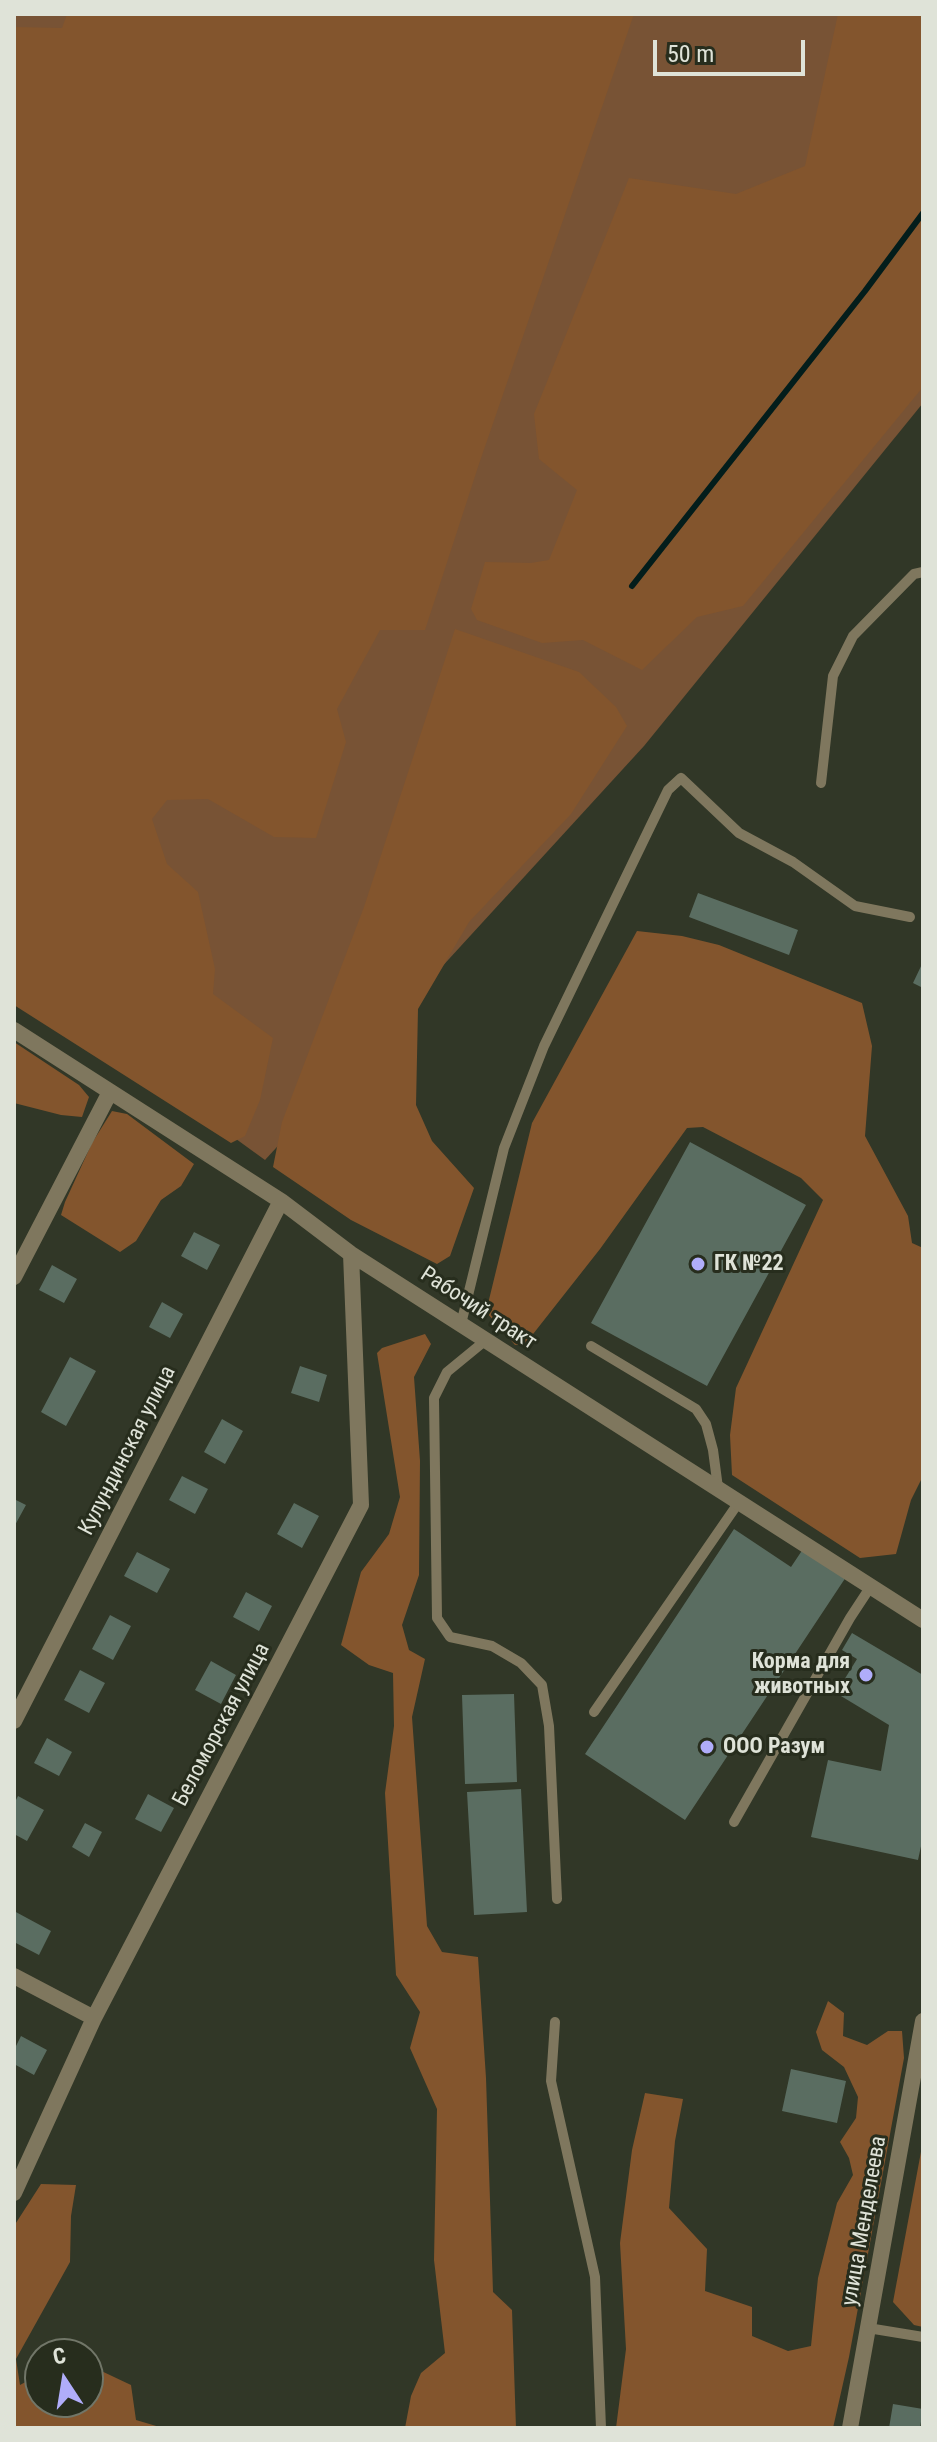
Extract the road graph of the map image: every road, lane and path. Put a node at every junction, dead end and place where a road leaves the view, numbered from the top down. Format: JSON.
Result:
{"nodes":[{"id":1,"x":923,"y":572,"type":"edge"},
{"id":2,"x":821,"y":783,"type":"dead end"},
{"id":3,"x":910,"y":917,"type":"dead end"},
{"id":4,"x":14,"y":1030,"type":"edge"},
{"id":5,"x":110,"y":1092,"type":"junction"},
{"id":6,"x":281,"y":1201,"type":"junction"},
{"id":7,"x":351,"y":1254,"type":"junction"},
{"id":8,"x":14,"y":1277,"type":"edge"},
{"id":9,"x":461,"y":1324,"type":"junction"},
{"id":10,"x":486,"y":1340,"type":"junction"},
{"id":11,"x":591,"y":1346,"type":"dead end"},
{"id":12,"x":718,"y":1488,"type":"junction"},
{"id":13,"x":739,"y":1502,"type":"junction"},
{"id":14,"x":871,"y":1586,"type":"junction"},
{"id":15,"x":923,"y":1620,"type":"edge"},
{"id":16,"x":594,"y":1712,"type":"dead end"},
{"id":17,"x":14,"y":1721,"type":"edge"},
{"id":18,"x":734,"y":1822,"type":"dead end"},
{"id":19,"x":557,"y":1899,"type":"dead end"},
{"id":20,"x":14,"y":1976,"type":"edge"},
{"id":21,"x":94,"y":2018,"type":"junction"},
{"id":22,"x":923,"y":2021,"type":"edge"},
{"id":23,"x":555,"y":2022,"type":"dead end"},
{"id":24,"x":14,"y":2193,"type":"edge"},
{"id":25,"x":868,"y":2328,"type":"junction"},
{"id":26,"x":923,"y":2337,"type":"edge"},
{"id":27,"x":601,"y":2428,"type":"edge"},
{"id":28,"x":850,"y":2428,"type":"edge"}],
"edges":[{"from":1,"to":2,"type":"lane"},
{"from":3,"to":9,"type":"lane"},
{"from":4,"to":5,"type":"street","name":"Рабочий тракт"},
{"from":5,"to":6,"type":"street","name":"Рабочий тракт"},
{"from":5,"to":8,"type":"street"},
{"from":6,"to":7,"type":"street","name":"Рабочий тракт"},
{"from":6,"to":17,"type":"street","name":"Кулундинская улица"},
{"from":7,"to":9,"type":"street","name":"Рабочий тракт"},
{"from":7,"to":21,"type":"street","name":"Беломорская улица"},
{"from":9,"to":10,"type":"street","name":"Рабочий тракт"},
{"from":10,"to":12,"type":"street","name":"Рабочий тракт"},
{"from":10,"to":19,"type":"lane"},
{"from":11,"to":12,"type":"lane"},
{"from":12,"to":13,"type":"street","name":"Рабочий тракт"},
{"from":13,"to":14,"type":"street","name":"Рабочий тракт"},
{"from":13,"to":16,"type":"lane"},
{"from":14,"to":15,"type":"street","name":"Рабочий тракт"},
{"from":14,"to":18,"type":"lane"},
{"from":20,"to":21,"type":"street"},
{"from":21,"to":24,"type":"street","name":"Беломорская улица"},
{"from":22,"to":25,"type":"street","name":"улица Менделеева"},
{"from":23,"to":27,"type":"lane"},
{"from":25,"to":26,"type":"lane"},
{"from":25,"to":28,"type":"street","name":"улица Менделеева"}]}
